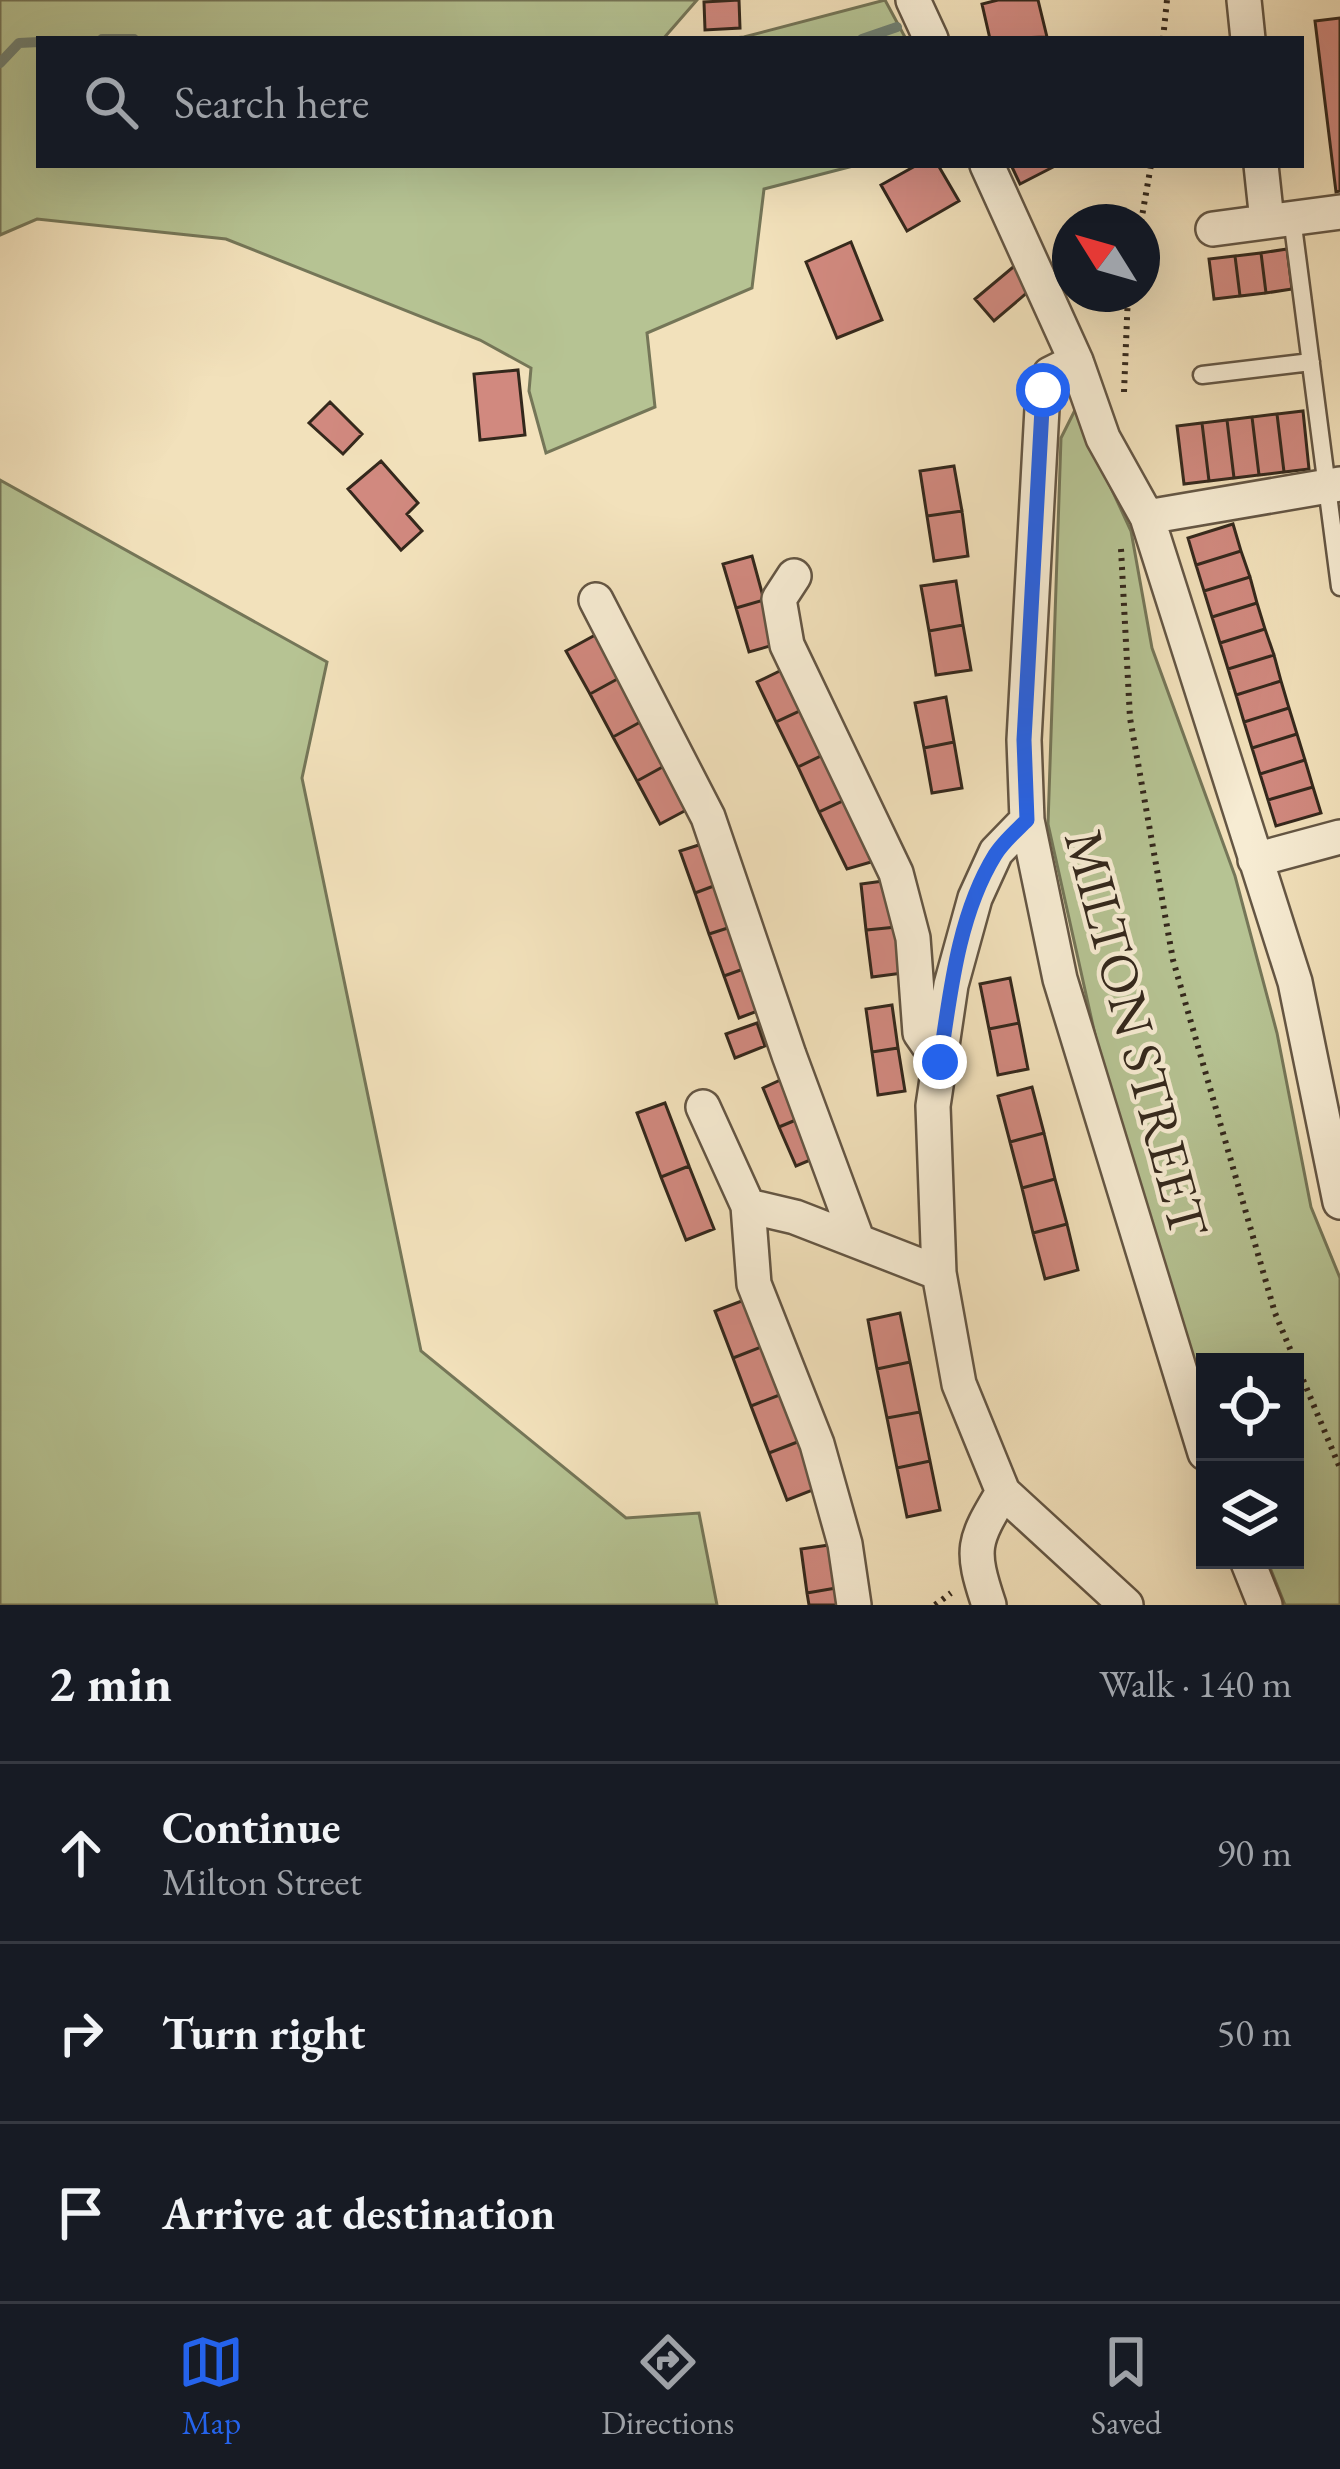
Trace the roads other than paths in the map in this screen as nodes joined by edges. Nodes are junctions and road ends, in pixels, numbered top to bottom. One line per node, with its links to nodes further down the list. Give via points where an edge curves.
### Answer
1 (913, 0): 3 (street)
2 (1244, 0): 4 (street)
3 (930, 36)
4 (1248, 36)
5 (988, 168): 10 (street)
6 (1262, 168): 8 (street)
7 (1340, 212): 8 (street)
8 (1280, 220): 9 (street); 11 (lane)
9 (1214, 229)
10 (1076, 361): 14 (street, via 1103,438); 18 (street, MILTON STREET, via 1050,374 1043,390)
11 (1311, 362): 12 (lane); 13 (lane)
12 (1202, 375)
13 (1334, 485): 14 (street); 16 (lane)
14 (1147, 517): 20 (street)
15 (794, 576): 21 (street, via 779,599 787,645 896,873 914,938 920,1033)
16 (1340, 587)
17 (596, 600): 25 (street, via 708,817)
18 (1027, 820): 21 (street, via 996,852 975,898); 27 (street, MILTON STREET, via 1060,979)
19 (1340, 837): 20 (street)
20 (1255, 860): 23 (street, via 1295,982)
21 (940, 1062): 26 (street, via 933,1106)
22 (703, 1107): 24 (street)
23 (1340, 1202)
24 (748, 1206): 25 (street); 30 (street, via 754,1284 818,1444)
25 (857, 1239): 26 (street)
26 (939, 1273): 28 (street, via 959,1384)
27 (1196, 1424)
28 (1003, 1492): 31 (street, via 977,1536); 32 (street)
29 (1251, 1569): 33 (street)
30 (854, 1605)
31 (989, 1605)
32 (1126, 1605)
33 (1265, 1605)

